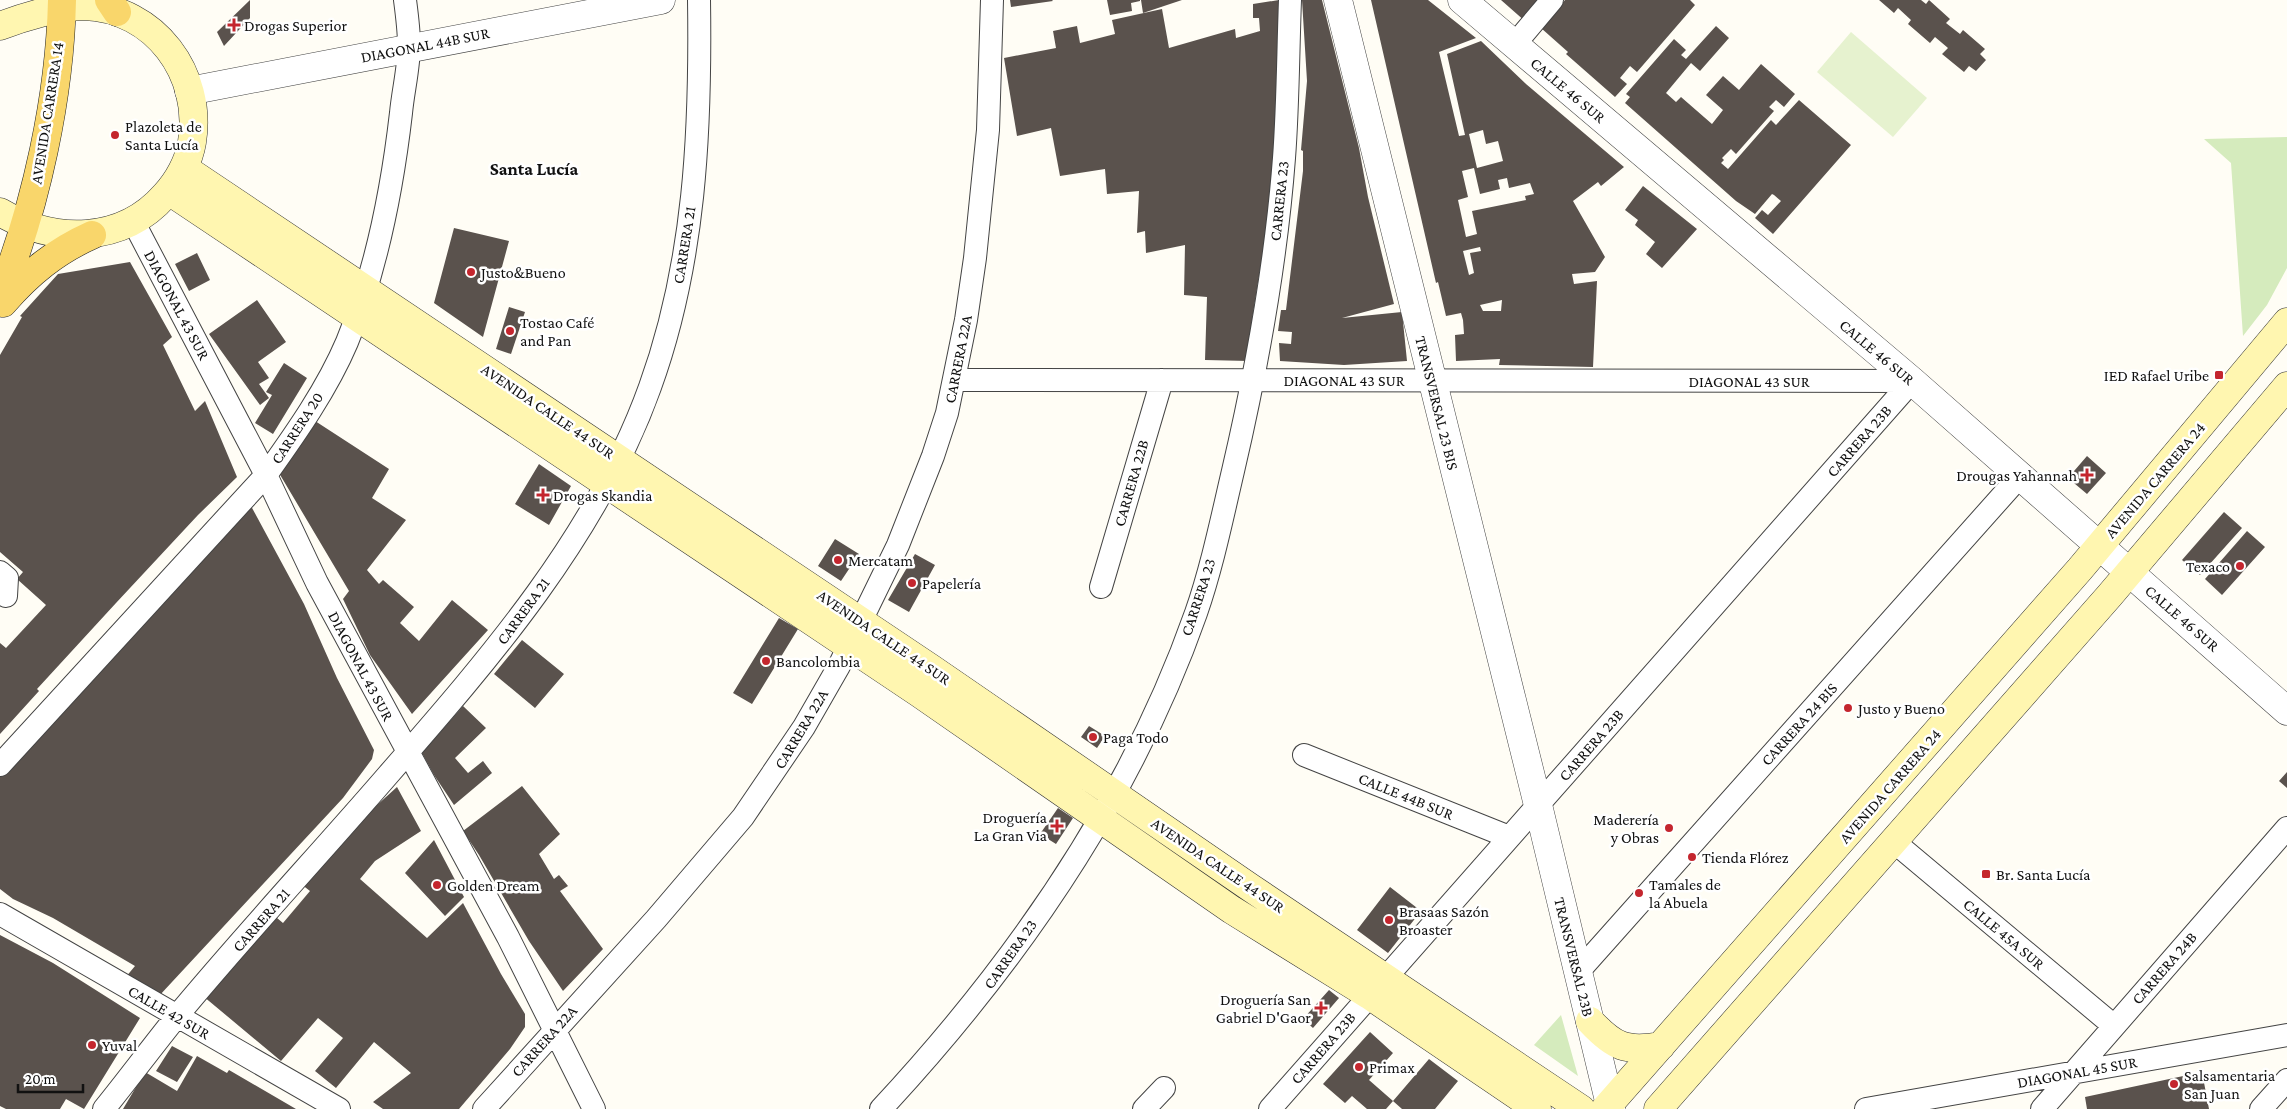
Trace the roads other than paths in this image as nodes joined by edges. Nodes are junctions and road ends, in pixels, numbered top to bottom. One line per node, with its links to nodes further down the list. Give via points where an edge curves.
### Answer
1 (405, 0): 13 (street, CARRERA 20)
2 (661, 0): 13 (street, DIAGONAL 44B SUR)
3 (699, 0): 32 (street, CARRERA 21, via 700,94 696,169 686,244 673,313 650,387)
4 (992, 0): 26 (street, CARRERA 22A, via 982,202)
5 (1290, 0): 28 (street, CARRERA 23, via 1284,158)
6 (1338, 0): 29 (street, TRANSVERSAL 23 BIS)
7 (1462, 0): 12 (street, CALLE 46 SUR)
8 (1552, 0): 12 (street)
9 (62, 5): 10 (main road); 11 (main road); 19 (main road, AVENIDA CARRERA 14, via 55,79)
10 (122, 7): 14 (main road, via 161,38 174,54 184,72)
11 (0, 26)
12 (1514, 45): 30 (street, CALLE 46 SUR)
13 (409, 47): 14 (street, DIAGONAL 44B SUR); 21 (street, CARRERA 20, via 396,160 383,229)
14 (189, 91): 15 (main road, via 194,117 192,143)
15 (184, 168): 16 (main road); 21 (main road, AVENIDA CALLE 44 SUR)
16 (169, 191): 18 (main road, via 153,208); 24 (main road, AVENIDA CALLE 44 SUR)
17 (0, 212): 19 (main road)
18 (133, 221): 20 (main road, via 111,232); 33 (street, DIAGONAL 43 SUR)
19 (25, 225): 20 (main road, via 67,235); 22 (main road, AVENIDA CARRERA 14)
20 (92, 235): 23 (main road, via 67,246 40,264)
21 (365, 289): 24 (street, CARRERA 20); 32 (main road, AVENIDA CALLE 44 SUR)
22 (0, 296)
23 (0, 306)
24 (356, 316): 33 (street, CARRERA 20, via 323,388); 35 (main road, AVENIDA CALLE 44 SUR)
25 (2287, 322): 36 (main road, AVENIDA CARRERA 24)
26 (955, 380): 27 (street, DIAGONAL 43 SUR); 41 (street, CARRERA 22A, via 933,456 898,545)
27 (1162, 380): 28 (street, DIAGONAL 43 SUR); 39 (street, CARRERA 22B)
28 (1254, 380): 29 (street, DIAGONAL 43 SUR); 47 (street, CARRERA 23, via 1196,612 1144,734)
29 (1432, 381): 30 (street, DIAGONAL 43 SUR); 48 (street, TRANSVERSAL 23 BIS)
30 (1912, 381): 34 (street, CALLE 46 SUR); 48 (street, CARRERA 23B)
31 (2287, 386): 38 (main road)
32 (620, 459): 35 (street, CARRERA 21); 41 (main road, AVENIDA CALLE 44 SUR)
33 (266, 475): 44 (street, DIAGONAL 43 SUR, via 317,583); 46 (street, CARRERA 20)
34 (2020, 476): 36 (street, CALLE 46 SUR); 54 (street, CARRERA 24 BIS)
35 (606, 483): 42 (main road, AVENIDA CALLE 44 SUR); 44 (street, CARRERA 21, via 566,550 503,639)
36 (2100, 546): 38 (street, CALLE 46 SUR); 61 (main road, AVENIDA CARRERA 24)
37 (0, 572): 40 (street, via 7,578)
38 (2130, 572): 43 (street, CALLE 46 SUR); 52 (main road)
39 (1101, 587)
40 (6, 596)
41 (861, 622): 42 (street, CARRERA 22A); 47 (main road, AVENIDA CALLE 44 SUR)
42 (849, 646): 49 (main road, AVENIDA CALLE 44 SUR); 59 (street, CARRERA 22A, via 804,727 743,817 656,919)
43 (2287, 711)
44 (408, 752): 56 (street, CARRERA 21); 59 (street, DIAGONAL 43 SUR)
45 (1304, 755): 51 (street, CALLE 44B SUR)
46 (0, 764)
47 (1113, 793): 49 (street, CARRERA 23); 55 (main road, AVENIDA CALLE 44 SUR)
48 (1538, 805): 51 (street, CARRERA 23B); 54 (street, TRANSVERSAL 23B)
49 (1099, 818): 55 (main road, AVENIDA CALLE 44 SUR, via 1232,910); 70 (street, CARRERA 23, via 1019,942 972,1006)
50 (2287, 828): 58 (street, CARRERA 24B)
51 (1509, 837): 55 (street, CARRERA 23B)
52 (1893, 841): 58 (street, CALLE 45A SUR); 75 (main road)
53 (0, 914): 56 (street, CALLE 42 SUR)
54 (1578, 972): 57 (street, TRANSVERSAL 23B)
55 (1377, 986): 72 (street, CARRERA 23B); 73 (main road, AVENIDA CALLE 44 SUR); 74 (main road, AVENIDA CALLE 44 SUR)
56 (177, 1016): 66 (street, CARRERA 21); 67 (street, CALLE 42 SUR)
57 (1590, 1021): 61 (main road, via 1613,1043 1626,1048); 65 (street, TRANSVERSAL 23B)
58 (2114, 1026): 62 (street, CARRERA 24B)
59 (555, 1029): 68 (street, CARRERA 22A); 69 (street, DIAGONAL 43 SUR)
60 (2287, 1035): 62 (street, DIAGONAL 45 SUR)
61 (1661, 1046): 65 (main road, AVENIDA CARRERA 24)
62 (2074, 1072): 76 (street, DIAGONAL 45 SUR); 77 (street, CARRERA 24B)
63 (2287, 1080): 78 (street)
64 (1164, 1088): 71 (street)
65 (1608, 1107)
66 (104, 1109)
67 (339, 1109)
68 (484, 1109)
69 (594, 1109)
70 (881, 1109)
71 (1144, 1109)
72 (1270, 1109)
73 (1537, 1109)
74 (1581, 1109)
75 (1658, 1109)
76 (1866, 1109)
77 (2042, 1109)
78 (2261, 1109)

